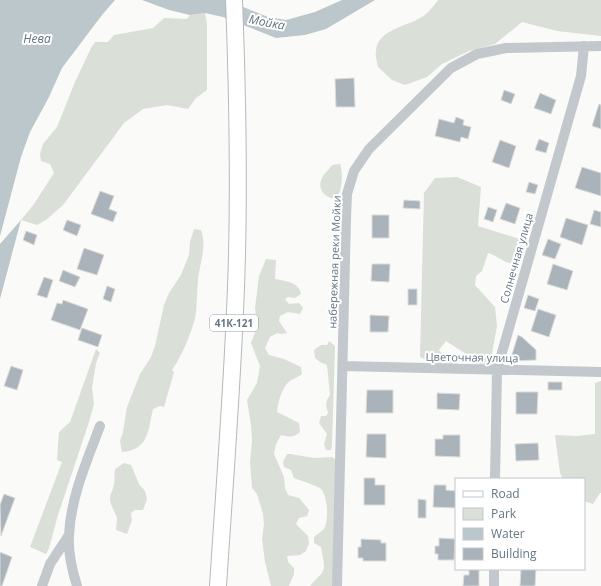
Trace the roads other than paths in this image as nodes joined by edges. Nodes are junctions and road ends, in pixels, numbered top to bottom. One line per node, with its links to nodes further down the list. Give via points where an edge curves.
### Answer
1 (234, 0): 13 (main road, 41К-121, via 238,121 235,311)
2 (584, 46): 3 (street); 4 (street, набережная реки Мойки, via 506,48 477,54 450,68 370,149 354,171 348,194); 5 (street, Солнечная улица, via 581,76)
3 (601, 46)
4 (343, 366): 5 (street, Цветочная улица); 14 (street, набережная реки Мойки)
5 (497, 370): 6 (street, Цветочная улица); 8 (street, Солнечная улица)
6 (601, 372)
7 (100, 426): 9 (street, via 81,476 73,505)
8 (495, 478)
9 (69, 535): 11 (street, via 50,564); 12 (street)
10 (494, 570): 15 (street)
11 (42, 586)
12 (76, 586)
13 (218, 586)
14 (338, 586)
15 (494, 586)

